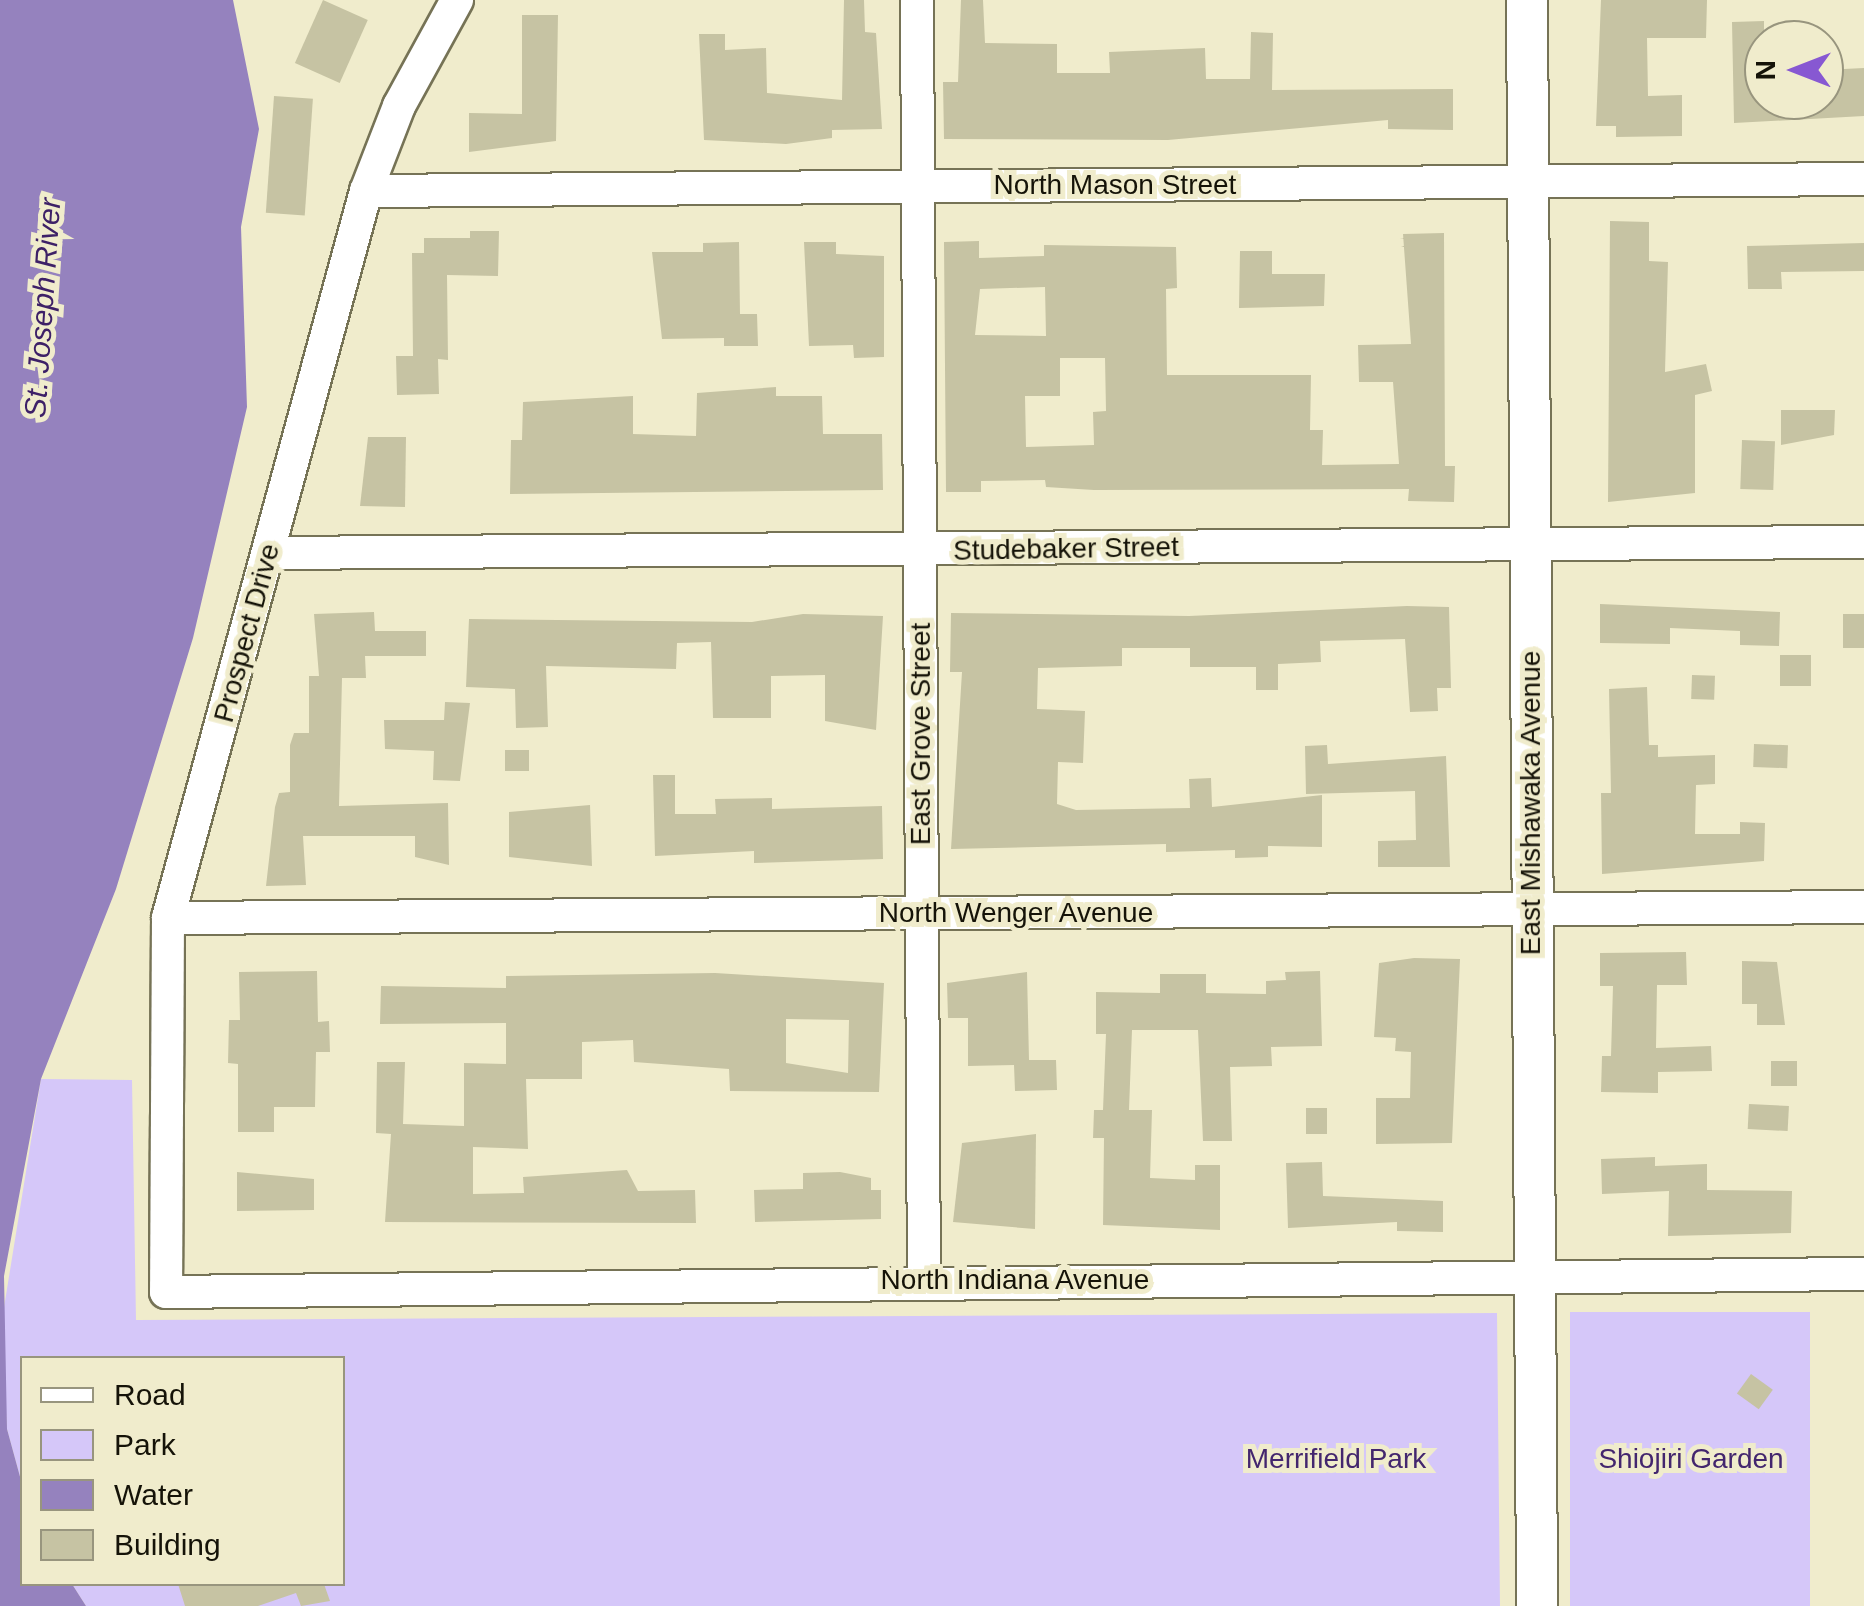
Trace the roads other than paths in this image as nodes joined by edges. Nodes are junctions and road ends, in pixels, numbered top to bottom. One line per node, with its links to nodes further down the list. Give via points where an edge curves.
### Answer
1 (457, 0): 7 (street, Prospect Drive, via 399,106)
2 (917, 0): 6 (street, East Grove Street)
3 (1527, 0): 5 (street, East Mishawaka Avenue)
4 (1864, 179): 5 (street, North Mason Street)
5 (1528, 180): 6 (street, North Mason Street); 9 (street, East Mishawaka Avenue)
6 (918, 187): 7 (street, North Mason Street); 10 (street, East Grove Street)
7 (366, 191): 11 (street, Prospect Drive)
8 (1864, 542): 9 (street, Studebaker Street)
9 (1530, 544): 10 (street, Studebaker Street); 13 (street, East Mishawaka Avenue)
10 (920, 550): 11 (street, Studebaker Street); 14 (street, East Grove Street)
11 (269, 553): 15 (street, Prospect Drive)
12 (1864, 907): 13 (street, North Wenger Avenue)
13 (1532, 910): 14 (street, North Wenger Avenue); 17 (street, East Mishawaka Avenue)
14 (922, 914): 15 (street, North Wenger Avenue); 18 (street, East Grove Street)
15 (168, 918): 19 (street, Prospect Drive)
16 (1864, 1274): 17 (street, North Indiana Avenue)
17 (1534, 1276): 18 (street, North Indiana Avenue); 20 (street, East Mishawaka Avenue)
18 (924, 1281): 19 (street, North Indiana Avenue)
19 (166, 1292)
20 (1537, 1606)

